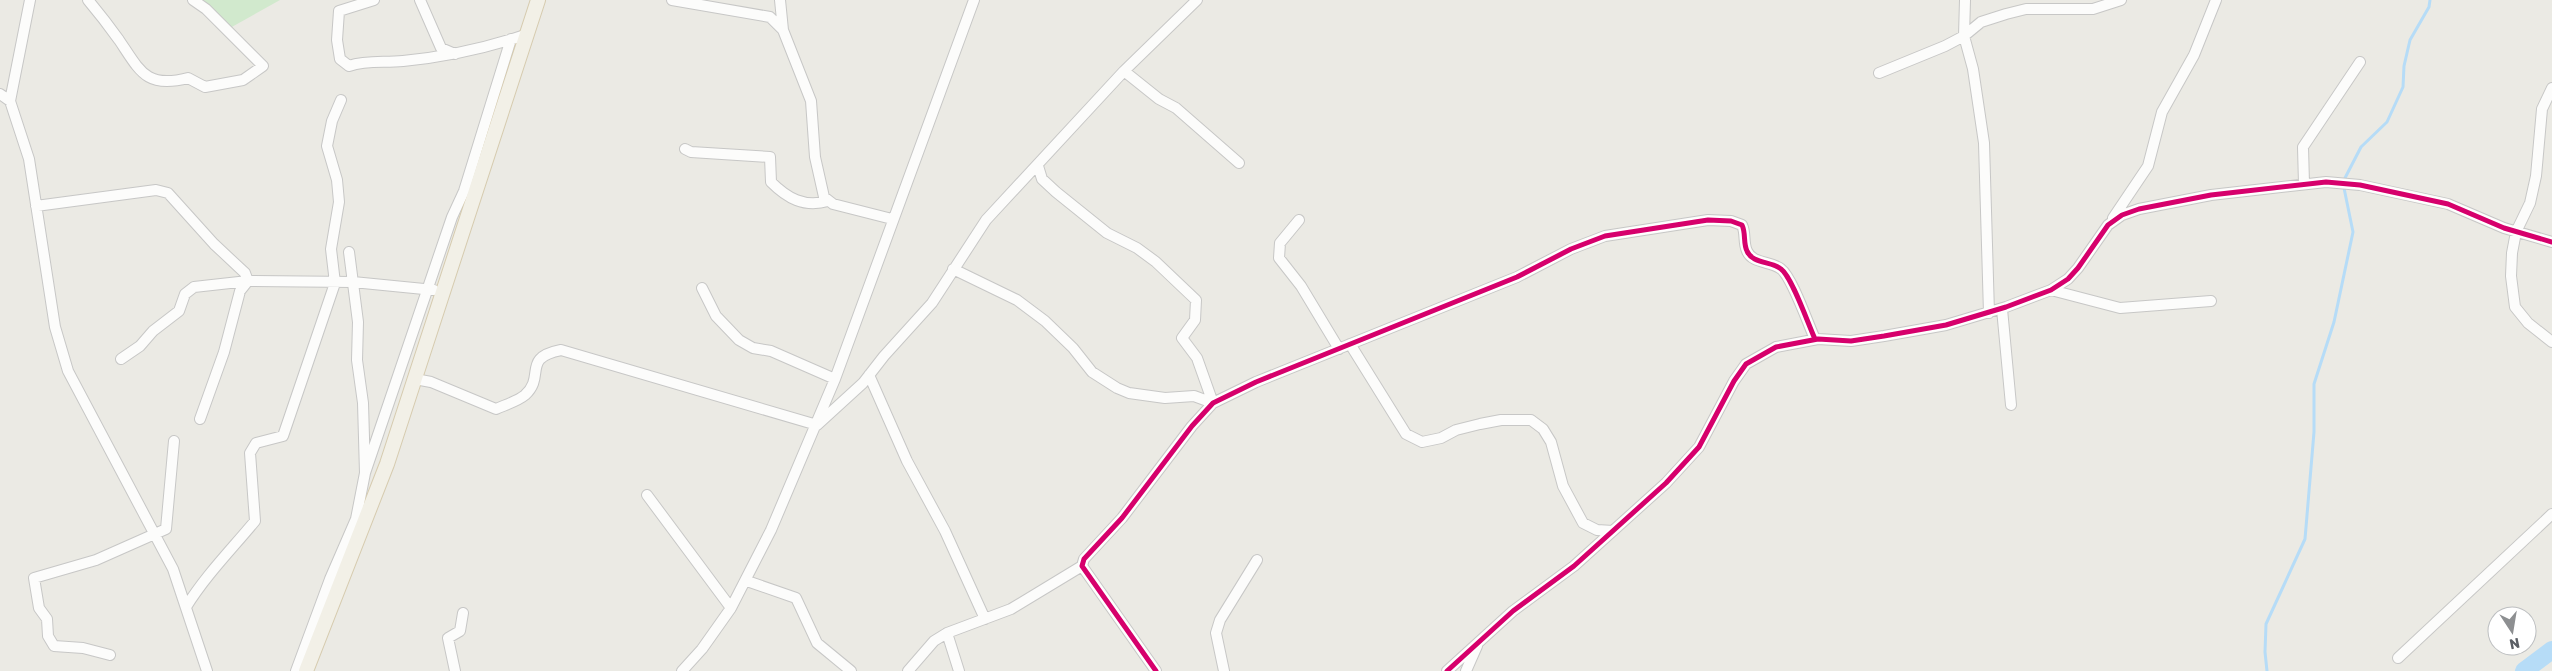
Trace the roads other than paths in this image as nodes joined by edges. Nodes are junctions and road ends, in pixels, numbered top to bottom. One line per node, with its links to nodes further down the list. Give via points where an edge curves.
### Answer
1 (30, 0): 27 (street)
2 (88, 0): 3 (street, via 138,71 150,78 171,82 188,78 205,87 243,80 263,66)
3 (193, 0)
4 (335, 0): 15 (street)
5 (374, 0): 15 (street)
6 (420, 0): 20 (street, via 441,48)
7 (538, 0): 17 (main road)
8 (672, 0): 16 (street, via 770,17)
9 (780, 0): 16 (street)
10 (974, 0): 34 (street)
11 (1197, 0): 22 (street)
12 (1964, 0): 18 (street)
13 (2122, 0): 18 (street, via 2082,10 2026,9 1981,22)
14 (2216, 0): 36 (street, via 2192,60 2162,112 2148,166)
15 (339, 11): 20 (street, via 337,40 340,59 349,66 364,61 400,62)
16 (783, 30): 32 (street, via 811,101 815,156 821,191)
17 (528, 34): 19 (street); 47 (main road)
18 (1964, 36): 23 (street); 50 (street, via 1973,69 1984,143)
19 (511, 39): 20 (street); 45 (street, via 464,191 452,217)
20 (456, 55)
21 (2360, 62): 31 (street, via 2303,147)
22 (1124, 71): 29 (street, via 1159,99 1176,108); 30 (street)
23 (1879, 73)
24 (2552, 88): 37 (street, via 2542,109 2537,170 2530,202)
25 (0, 94): 27 (street)
26 (341, 100): 43 (street, via 327,146 337,180 339,202 331,249)
27 (10, 101): 33 (street, via 28,159)
28 (685, 149): 32 (street, via 770,157 771,182 786,197 817,204)
29 (1239, 163)
30 (1038, 166): 40 (street, via 986,220); 59 (street, via 1042,179 1056,192 1107,233 1156,262 1196,300 1195,320 1182,338 1197,358)
31 (2304, 184): 36 (street, via 2139,209 2122,215); 37 (street, via 2360,185 2448,204)
32 (828, 201): 34 (street)
33 (36, 206): 41 (street, via 156,190 168,193 214,244 245,272); 68 (street, via 55,327 68,371)
34 (892, 219): 58 (street)
35 (1298, 220): 54 (street, via 1280,243 1280,258 1302,286)
36 (2108, 226): 46 (street, via 2078,268)
37 (2516, 232): 38 (street); 52 (street, via 2512,253 2513,299 2521,316)
38 (2552, 242)
39 (349, 252): 42 (street)
40 (953, 268): 56 (street, via 932,302); 59 (street, via 1017,300 1045,321 1092,372 1117,388 1165,398 1194,396)
41 (248, 281): 43 (street); 55 (street, via 194,287 185,294 179,311 140,346); 61 (street, via 240,291 224,352)
42 (353, 282): 43 (street); 45 (street); 64 (street)
43 (335, 283): 72 (street, via 283,436 256,444 250,453 255,521 204,578)
44 (702, 288): 58 (street, via 716,316 739,340)
45 (429, 290): 47 (street); 64 (street)
46 (2051, 290): 48 (street, via 2120,308); 49 (street)
47 (445, 292): 57 (main road)
48 (2211, 301)
49 (2002, 308): 50 (street); 60 (street)
50 (1989, 313): 51 (street, via 1946,325 1884,336 1851,341)
51 (1815, 340): 53 (street, via 1785,273 1774,264 1752,258 1747,251 1742,224 1720,219 1605,236 1571,249 1517,277); 67 (street, via 1776,347 1746,364 1699,447)
52 (2552, 342)
53 (1350, 344): 54 (street); 67 (street, via 1406,434 1422,442 1480,424 1531,420 1543,429 1551,442 1562,486 1583,523 1597,530)
54 (1339, 348): 59 (street)
55 (121, 358)
56 (869, 375): 62 (street); 75 (street, via 907,461 945,531)
57 (415, 379): 62 (street, via 431,382 496,408 525,395 534,380 537,362 545,353 561,350); 83 (main road, via 387,464)
58 (835, 379): 62 (street)
59 (1213, 403): 70 (street, via 1186,433 1122,518 1084,559)
60 (2012, 405)
61 (200, 419)
62 (817, 425): 71 (street)
63 (174, 441): 68 (street, via 166,529)
64 (365, 473): 82 (street, via 356,518)
65 (647, 495): 73 (street)
66 (2552, 514): 79 (street)
67 (1614, 531): 77 (street)
68 (156, 535): 72 (street, via 173,569); 78 (street, via 96,560 34,578 39,608 47,619 48,636 54,646 83,648)
69 (1257, 560): 80 (street, via 1220,620 1216,633)
70 (1082, 566): 75 (street, via 1011,609); 89 (street)
71 (747, 581): 73 (street); 86 (street, via 796,598 817,644)
72 (186, 607): 81 (street)
73 (731, 608): 85 (street)
74 (463, 613): 84 (street, via 460,631 448,638)
75 (986, 619): 76 (street)
76 (947, 633): 87 (street, via 934,641); 88 (street)
77 (1480, 641): 90 (street); 91 (street)
78 (110, 655)
79 (2398, 658)
80 (1225, 670)
81 (207, 671)
82 (296, 671)
83 (306, 671)
84 (455, 671)
85 (682, 671)
86 (850, 671)
87 (908, 671)
88 (959, 671)
89 (1156, 671)
90 (1447, 671)
91 (1466, 671)

